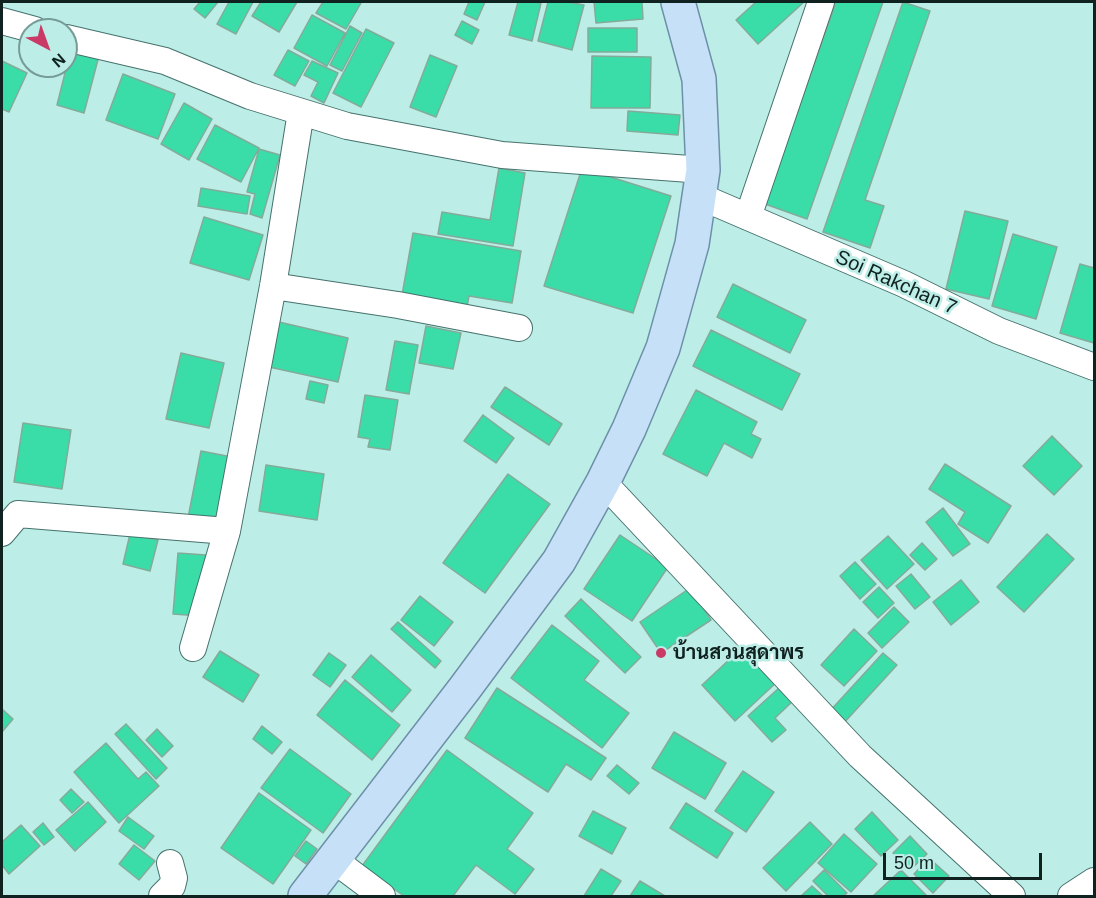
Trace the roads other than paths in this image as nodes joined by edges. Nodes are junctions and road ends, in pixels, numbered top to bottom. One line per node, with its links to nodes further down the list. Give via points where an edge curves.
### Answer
1 (678, 2): 7 (main road, via 699,79)
2 (821, 2): 8 (street)
3 (2, 21): 4 (street)
4 (18, 26)
5 (78, 41): 6 (street, Soi Rakchan 7, via 165,61)
6 (301, 112): 7 (street, Soi Rakchan 7, via 347,126 502,155); 9 (street)
7 (701, 183): 8 (street, Soi Rakchan 7); 12 (main road, via 692,244 663,348)
8 (748, 217): 11 (street, Soi Rakchan 7, via 904,284 999,331)
9 (273, 286): 10 (street); 13 (street)
10 (519, 328)
11 (1095, 367)
12 (603, 482): 16 (main road, via 559,561); 22 (street, via 860,756)
13 (227, 531): 14 (street, via 18,514); 15 (street)
14 (2, 533)
15 (193, 648)
16 (334, 860): 20 (main road); 21 (street)
17 (170, 863): 19 (street, via 174,879)
18 (1095, 881): 23 (street)
19 (162, 897)
20 (305, 897)
21 (382, 897)
22 (1012, 897)
23 (1071, 897)

